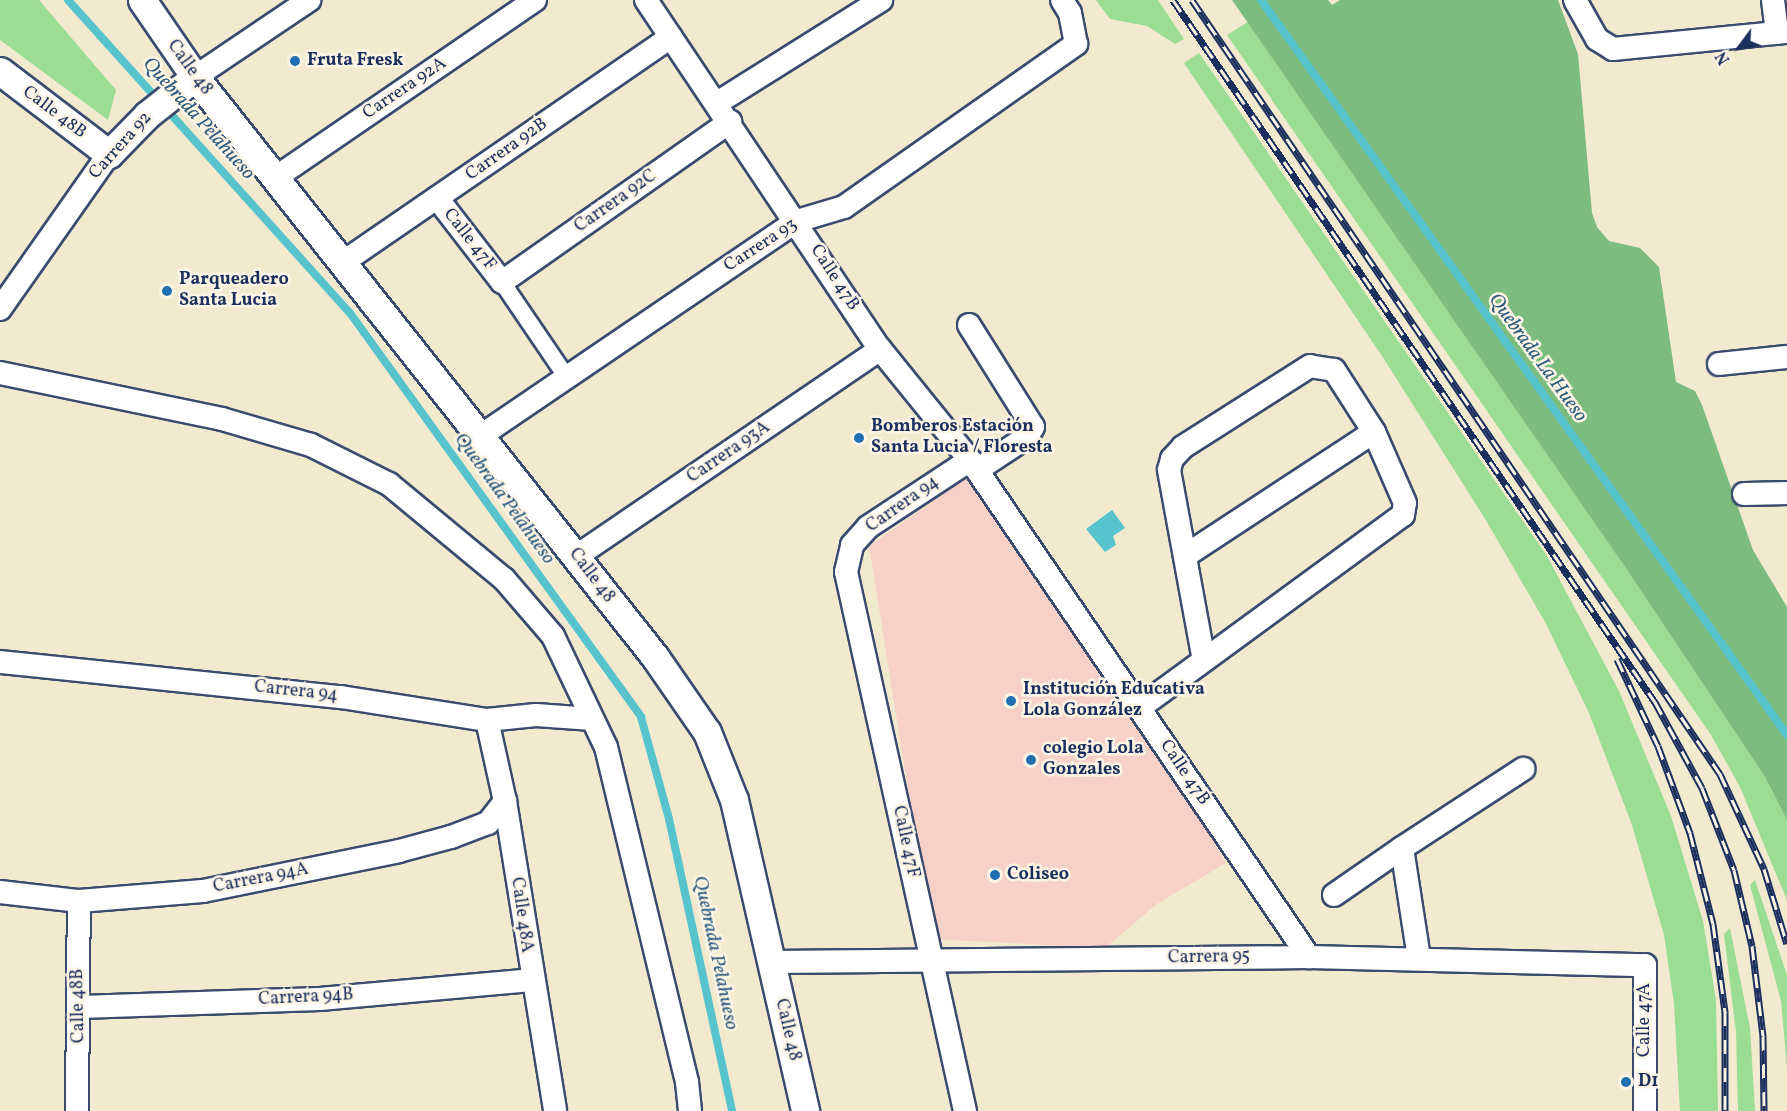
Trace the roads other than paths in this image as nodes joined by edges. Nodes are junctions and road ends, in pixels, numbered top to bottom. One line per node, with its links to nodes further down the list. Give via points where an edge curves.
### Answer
1 (142, 0): 12 (street, Calle 48)
2 (535, 0): 16 (street, Carrera 92A)
3 (645, 0): 10 (street, Calle 47B)
4 (881, 0): 13 (street)
5 (1062, 0): 18 (street, Carrera 93, via 1070,13 1076,44 844,207)
6 (1575, 0): 9 (street, via 1597,39 1613,49)
7 (1773, 0): 9 (street)
8 (306, 1): 12 (street, Carrera 92)
9 (1782, 32)
10 (671, 37): 13 (street, Calle 47B); 17 (street, Carrera 92B)
11 (0, 71): 15 (street, Calle 48B)
12 (195, 77): 15 (street, Carrera 92, via 147,115); 16 (street, Calle 48)
13 (717, 103): 14 (street, Calle 47B)
14 (730, 122): 18 (street, Calle 47B); 20 (street, Carrera 92C)
15 (109, 154): 21 (street, Carrera 92)
16 (275, 178): 19 (street, Calle 48)
17 (437, 198): 19 (street, Carrera 92B); 20 (street, Calle 47F)
18 (797, 221): 24 (street, Calle 47B); 28 (street, Carrera 93)
19 (342, 263): 30 (street, Calle 48)
20 (502, 282): 28 (street)
21 (6, 285): 22 (street, Carrera 92)
22 (0, 309)
23 (969, 324): 31 (street, Carrera 94, via 1033,427 1026,437)
24 (880, 349): 31 (street, Calle 47B); 34 (street, Carrera 93A)
25 (1787, 357): 26 (street)
26 (1719, 364)
27 (0, 373): 40 (street, via 222,419 311,444 388,483 504,579 553,636)
28 (566, 376): 30 (street, Carrera 93)
29 (1374, 432): 35 (street); 35 (street, via 1334,370 1310,366 1183,447 1172,459 1169,470); 37 (street, via 1405,503 1402,515)
30 (479, 437): 34 (street, Calle 48)
31 (974, 465): 36 (street, Carrera 94, via 868,527 852,546); 39 (street, Calle 47B)
32 (1787, 493): 33 (street)
33 (1744, 494)
34 (577, 556): 51 (street, Calle 48, via 656,657 707,732 734,800)
35 (1185, 556): 37 (street)
36 (846, 572): 50 (street, Calle 47F)
37 (1204, 660): 39 (street)
38 (0, 662): 41 (street, Carrera 94, via 341,697)
39 (1139, 708): 48 (street, Calle 47B)
40 (592, 718): 41 (street, Carrera 94, via 536,715); 57 (street, via 606,747 687,1082)
41 (487, 720): 43 (street, Calle 48A)
42 (1523, 769): 44 (street)
43 (505, 801): 47 (street, Carrera 94A, via 488,823 399,851 203,891); 53 (street, Calle 48A)
44 (1402, 848): 46 (street); 49 (street)
45 (0, 892): 47 (street, Carrera 94A)
46 (1334, 895)
47 (79, 901): 54 (street, Calle 48B)
48 (1309, 957): 49 (street, Carrera 95); 50 (street, Carrera 95)
49 (1419, 958): 52 (street, Carrera 95)
50 (931, 961): 51 (street, Carrera 95); 59 (street, Calle 47F)
51 (772, 962): 58 (street, Calle 48)
52 (1646, 964): 60 (street, Calle 47A)
53 (531, 980): 54 (street, Carrera 94B, via 320,999); 56 (street, Calle 48A)
54 (80, 1007): 55 (street, Calle 48B)
55 (77, 1111)
56 (555, 1111)
57 (690, 1111)
58 (805, 1111)
59 (965, 1111)
60 (1645, 1111)

